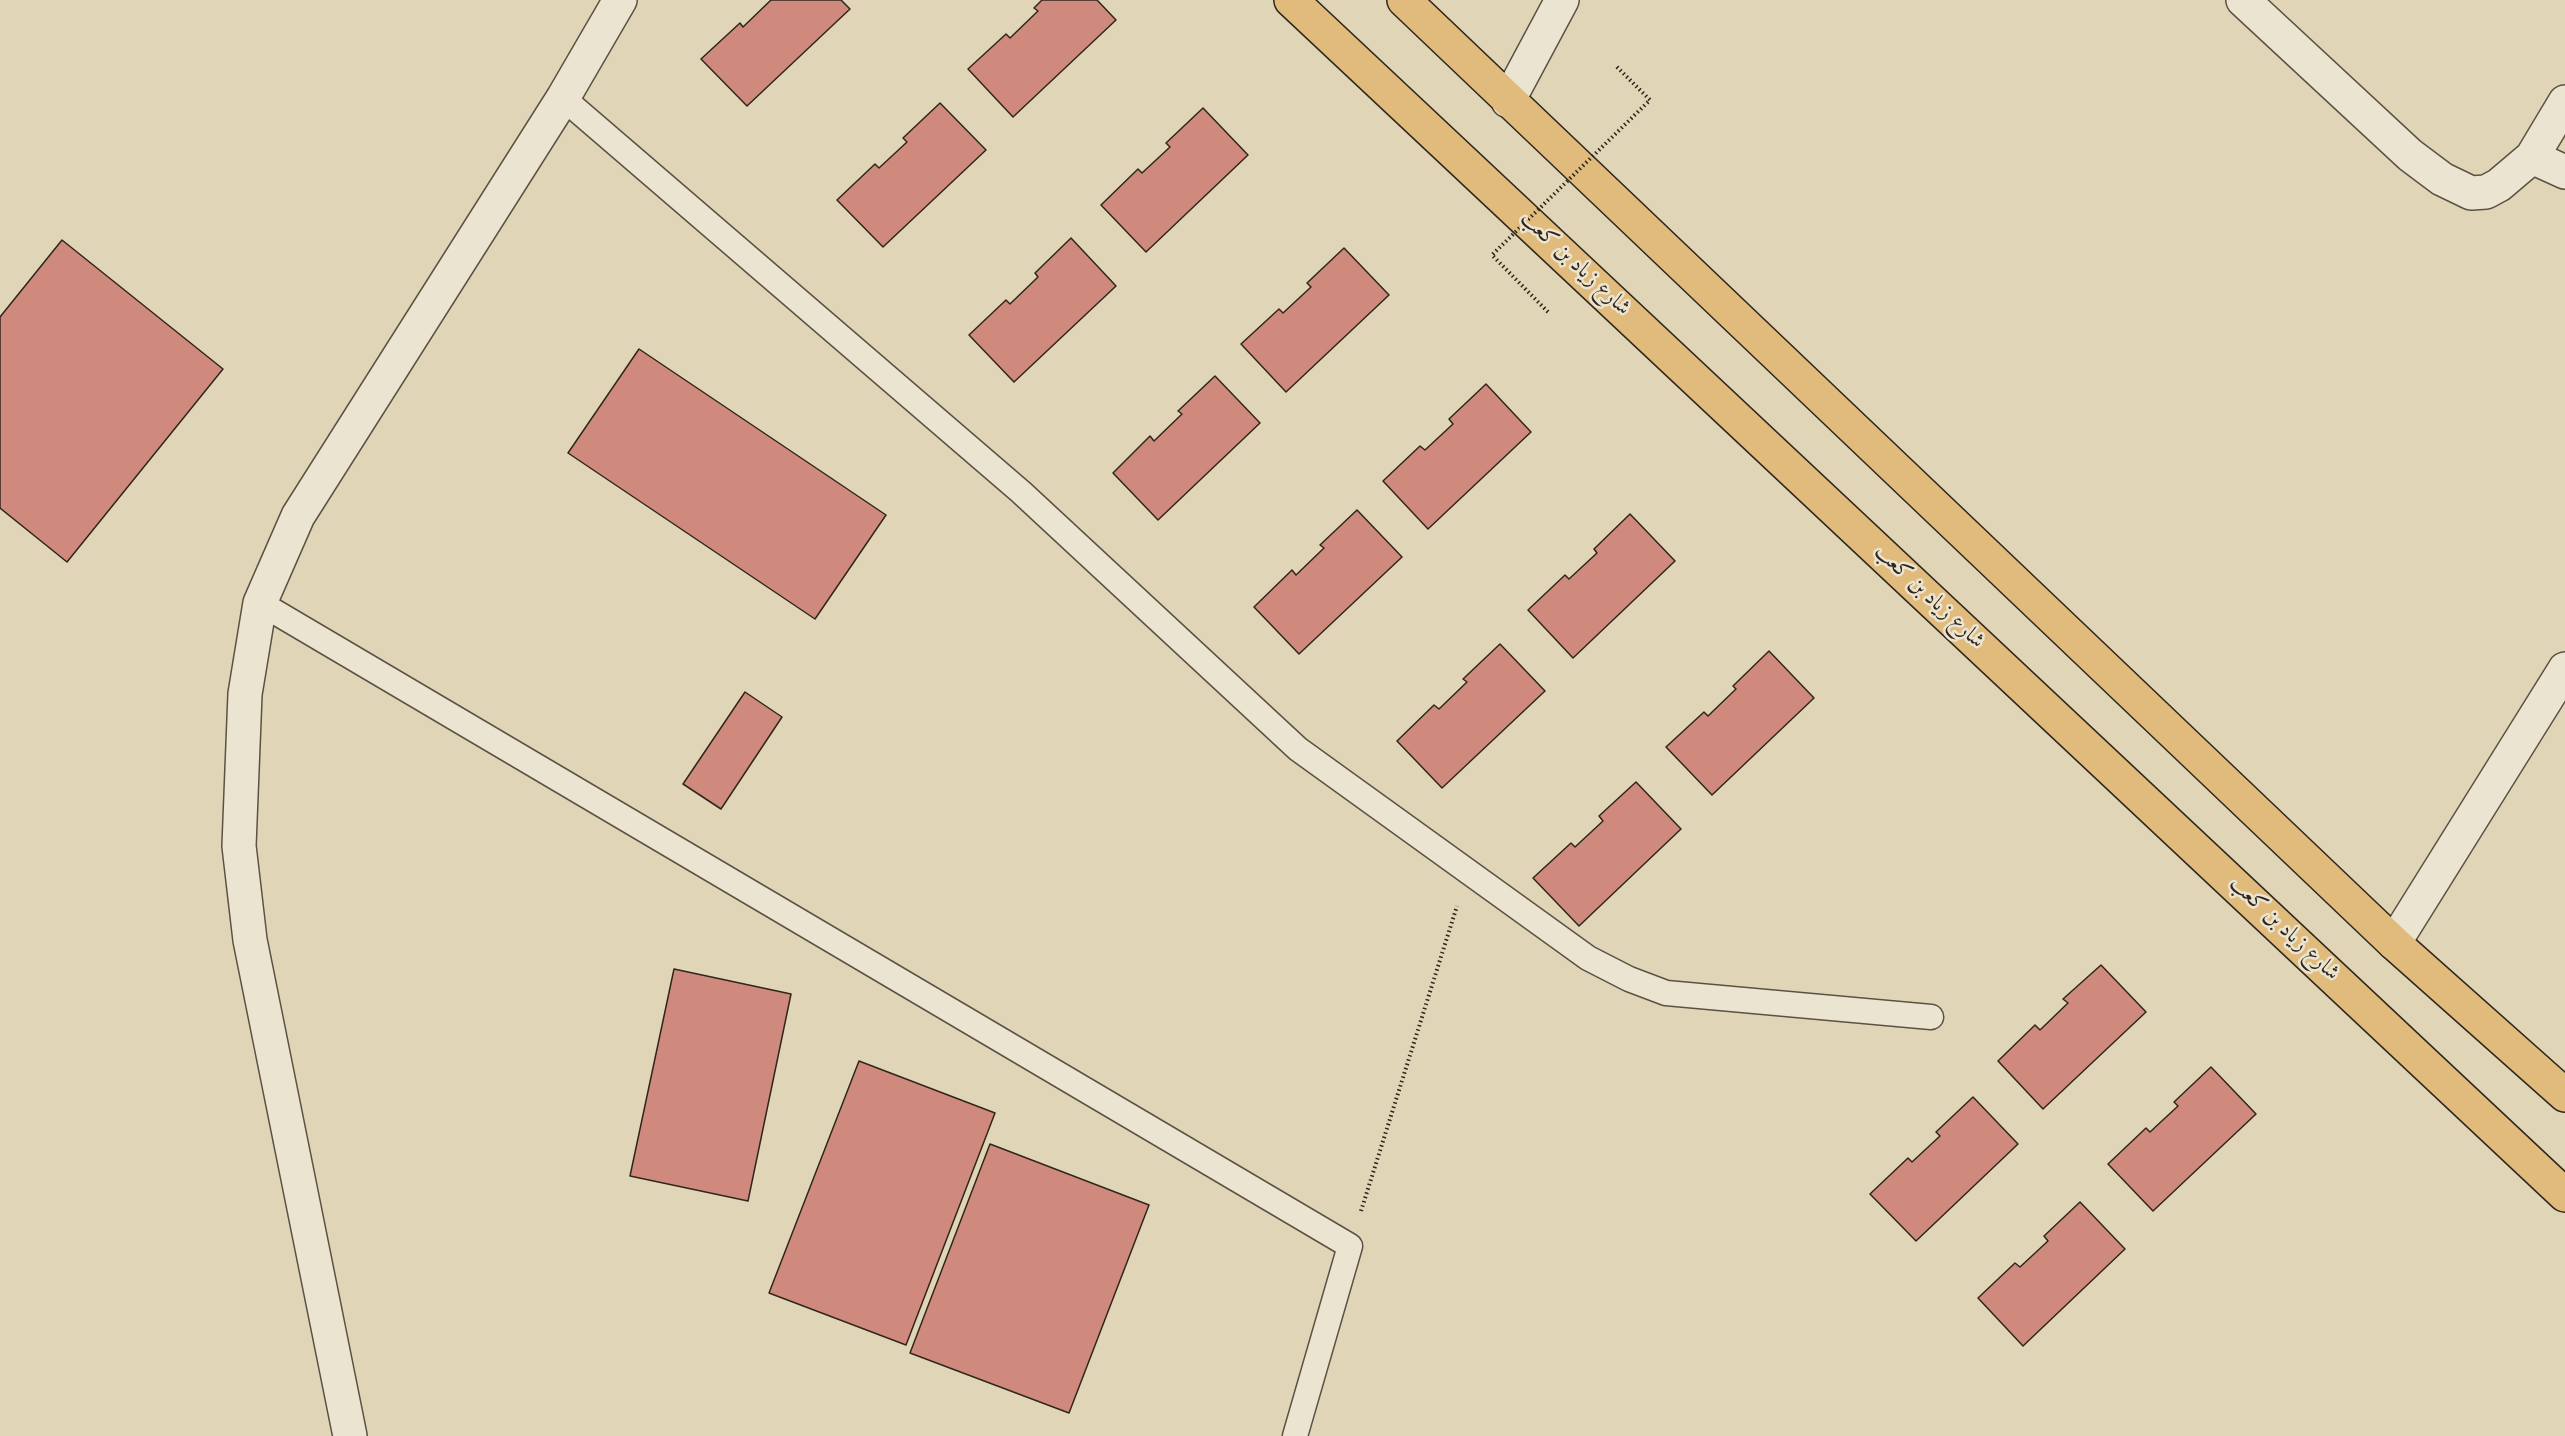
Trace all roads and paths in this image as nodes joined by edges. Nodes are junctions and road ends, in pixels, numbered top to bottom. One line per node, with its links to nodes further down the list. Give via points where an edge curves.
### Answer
1 (620, 0): 7 (street)
2 (1292, 0): 19 (highway, شارع زياد بن كعب)
3 (1404, 0): 8 (highway)
4 (1562, 0): 8 (street)
5 (2242, 0): 10 (street, via 2410,156 2442,179 2471,193 2486,192)
6 (1616, 66): 12 (path, bridge, via 1650,100 1492,255)
7 (563, 98): 13 (street, via 298,516); 15 (lane, via 1022,492 1298,749)
8 (1508, 101): 16 (highway)
9 (2565, 102): 10 (street)
10 (2532, 157): 11 (street)
11 (2565, 172)
12 (1548, 312)
13 (260, 603): 20 (lane); 21 (street, via 245,694 239,846 250,940)
14 (2565, 669): 16 (street)
15 (1468, 871): 17 (lane, via 1588,958 1666,993); 20 (path)
16 (2394, 943): 18 (highway)
17 (1931, 1017)
18 (2565, 1095)
19 (2565, 1195)
20 (1350, 1246): 22 (lane)
21 (350, 1436)
22 (1295, 1436)

